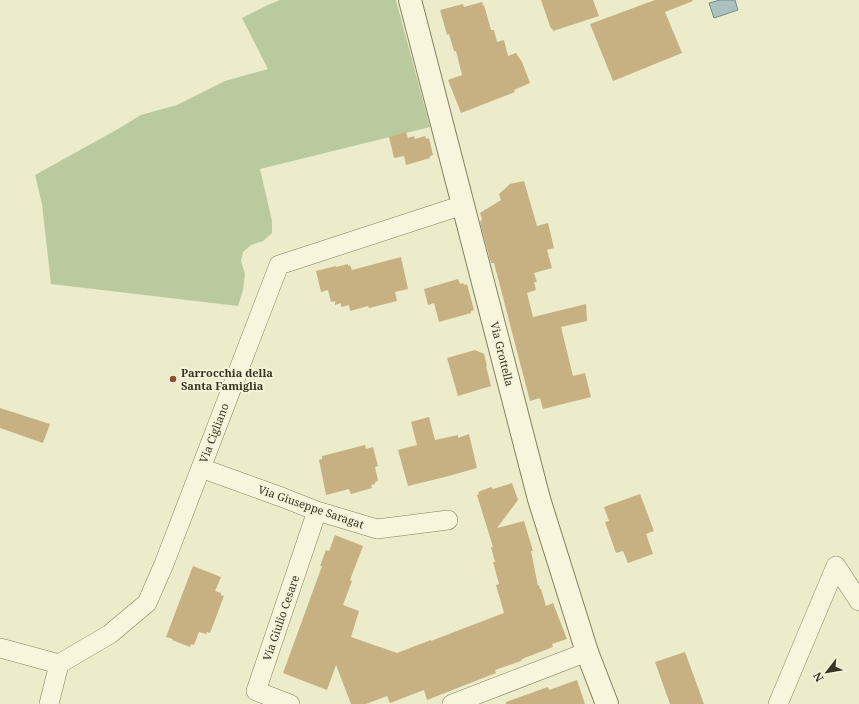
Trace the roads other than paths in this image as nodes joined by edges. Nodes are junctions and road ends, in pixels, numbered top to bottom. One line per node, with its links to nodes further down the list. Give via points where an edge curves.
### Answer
1 (410, 0): 2 (street, Via Grottella)
2 (463, 205): 3 (street, Via Cigliano, via 279,264); 8 (street, Via Grottella, via 539,499)
3 (201, 468): 4 (street, Via Giuseppe Saragat); 9 (street, Via Cigliano, via 148,603 110,634)
4 (317, 511): 5 (street, Via Giuseppe Saragat, via 377,529); 12 (street, Via Giulio Cesare, via 256,691)
5 (448, 520)
6 (859, 601): 10 (street, via 836,566)
7 (0, 648): 9 (street)
8 (587, 652): 13 (street); 14 (street, Via Grottella)
9 (59, 664): 11 (street)
10 (785, 687): 15 (street); 16 (street)
11 (49, 704)
12 (290, 704)
13 (452, 704)
14 (607, 704)
15 (778, 704)
16 (793, 704)

